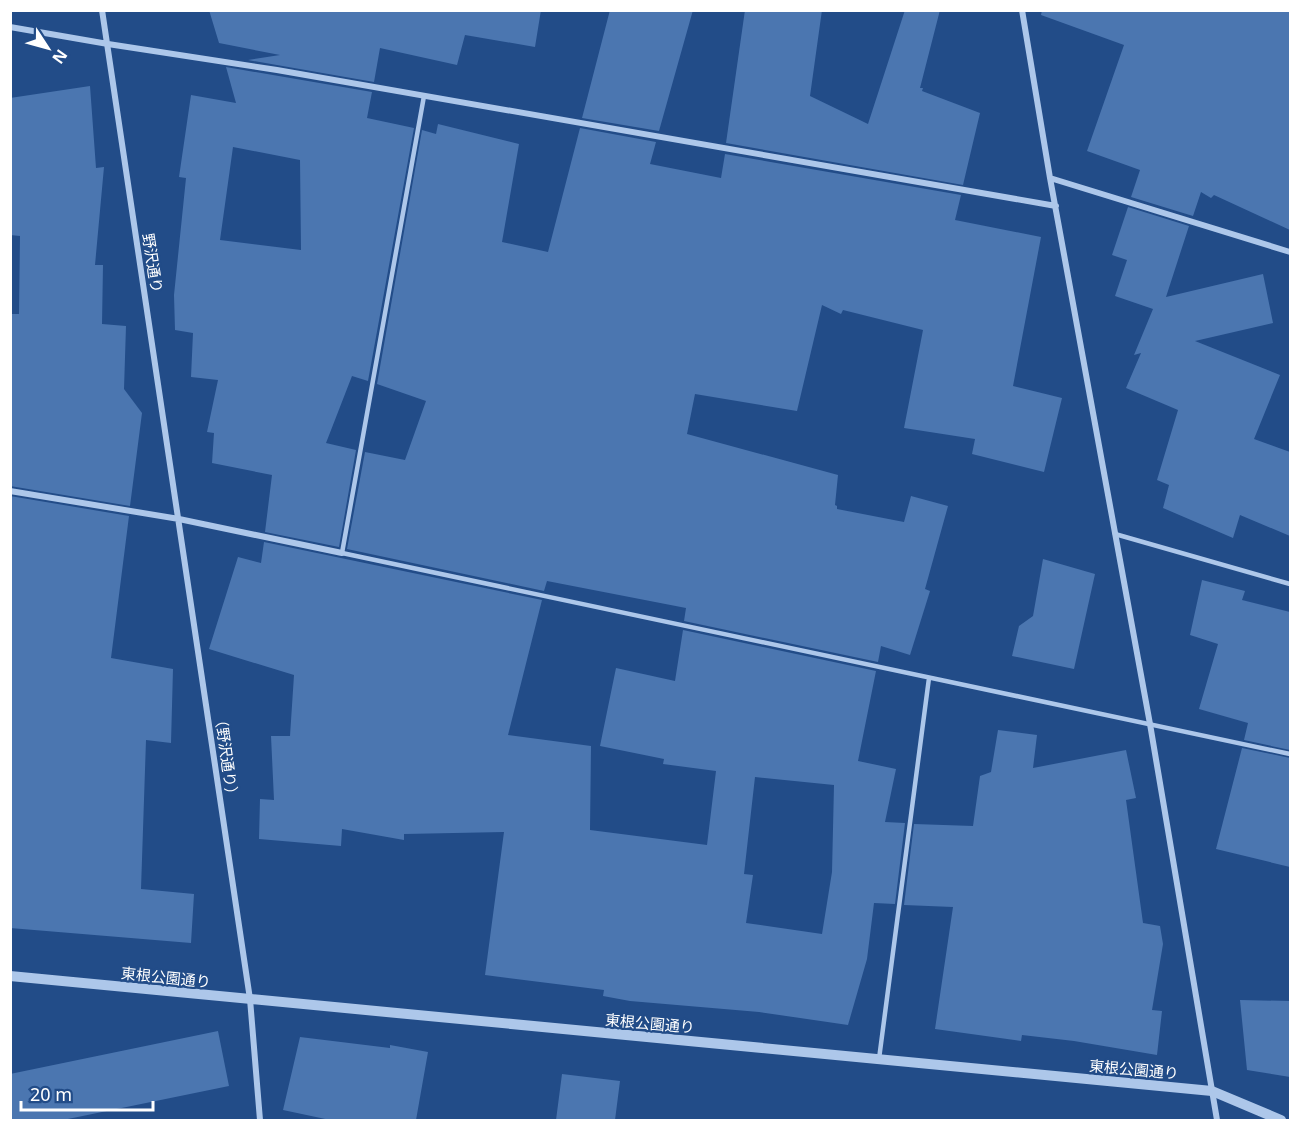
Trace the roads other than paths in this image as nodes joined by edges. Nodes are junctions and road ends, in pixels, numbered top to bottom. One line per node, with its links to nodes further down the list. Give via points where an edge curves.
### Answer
1 (102, 10): 4 (street, 野沢通り)
2 (1022, 10): 6 (street)
3 (10, 27): 4 (street)
4 (108, 44): 5 (street); 10 (street, 野沢通り)
5 (424, 96): 7 (street); 12 (lane)
6 (1050, 178): 7 (street); 8 (street)
7 (1056, 206): 11 (street)
8 (1290, 252)
9 (10, 491): 10 (street)
10 (179, 519): 12 (street); 18 (street, （野沢通り）)
11 (1115, 534): 13 (lane); 15 (street)
12 (342, 554): 14 (lane)
13 (1290, 584)
14 (929, 678): 15 (lane); 19 (lane)
15 (1150, 724): 16 (lane); 20 (street)
16 (1290, 754)
17 (10, 976): 18 (street, 東根公園通り)
18 (250, 999): 19 (street, 東根公園通り); 21 (street, （野沢通り）)
19 (878, 1060): 20 (street, 東根公園通り)
20 (1212, 1091): 22 (street); 23 (street, 東根公園通り)
21 (260, 1120)
22 (1217, 1120)
23 (1281, 1120)

